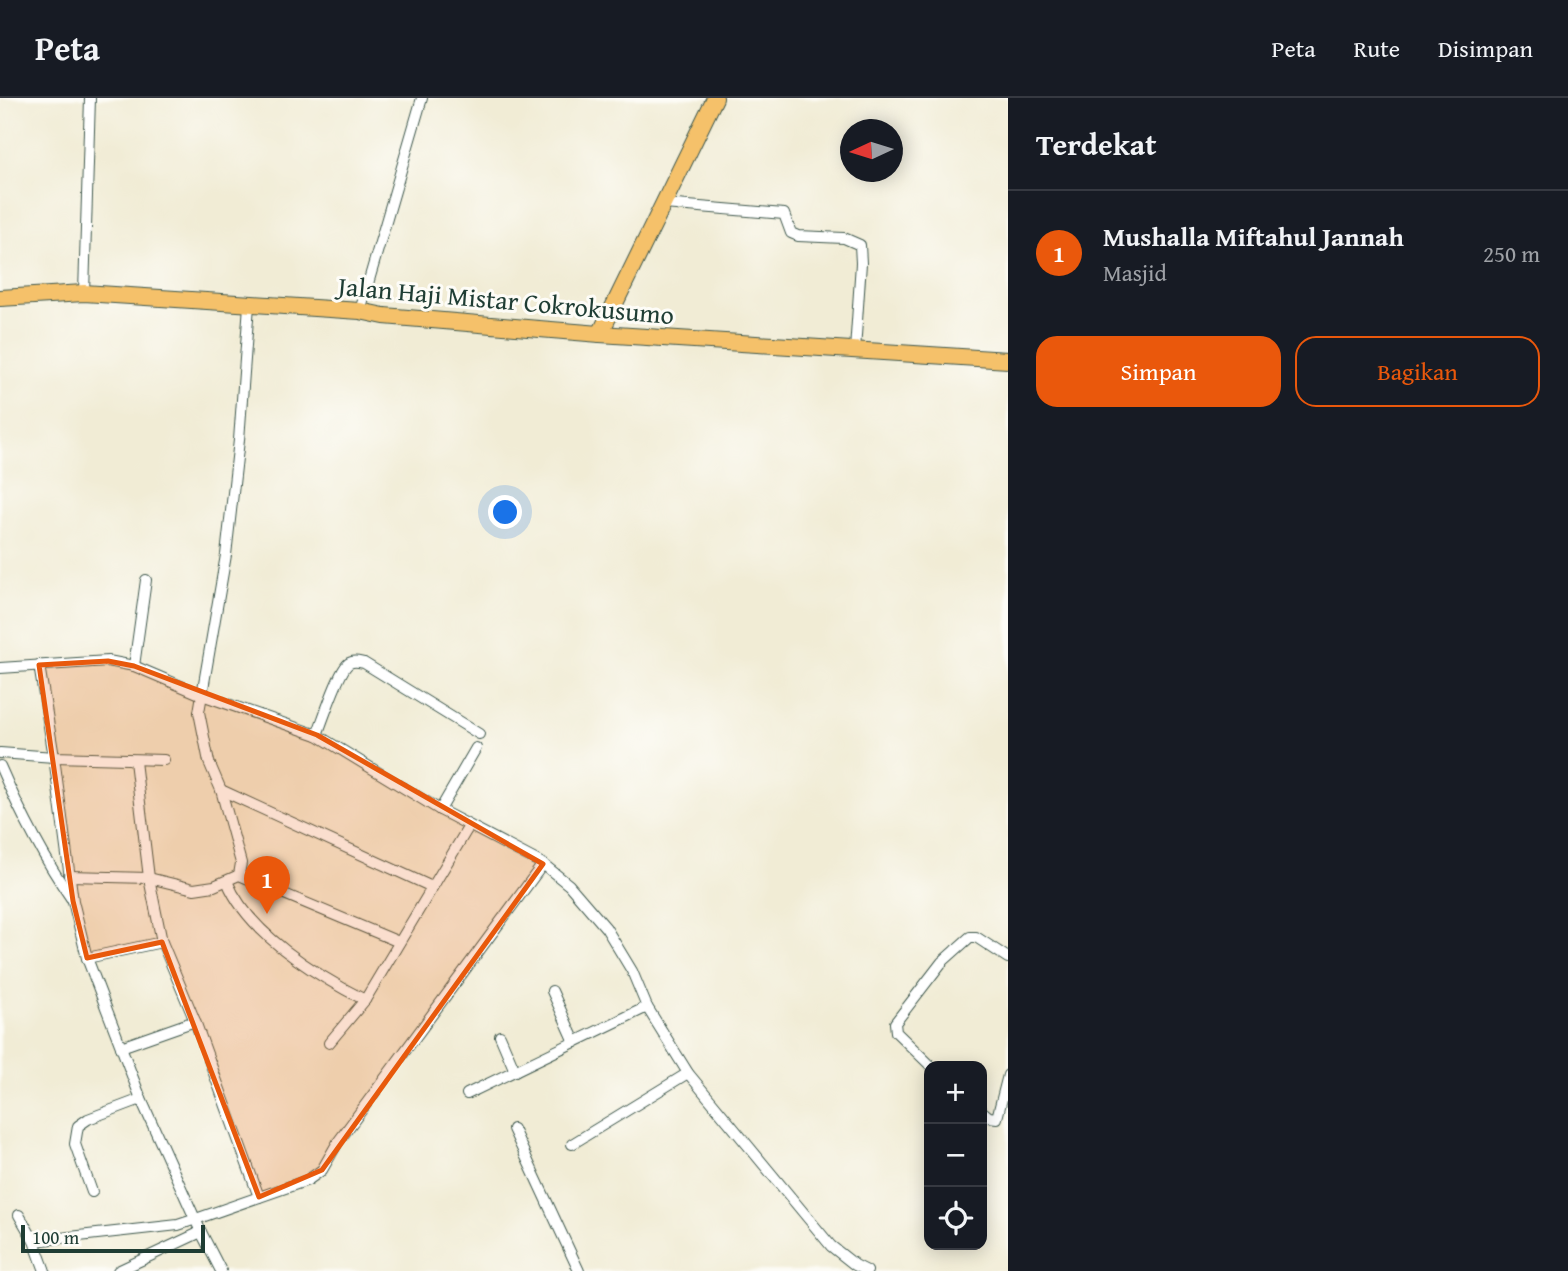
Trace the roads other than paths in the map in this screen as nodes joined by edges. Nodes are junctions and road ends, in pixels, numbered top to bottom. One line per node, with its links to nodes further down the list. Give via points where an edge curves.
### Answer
1 (90, 98): 5 (street)
2 (422, 98): 8 (street)
3 (715, 98): 4 (main road)
4 (664, 204): 9 (main road); 10 (street, via 784,214 791,233 797,236 855,241 862,250)
5 (84, 293): 6 (main road, Jalan Haji Mistar Cokrokusumo); 7 (main road, Jalan Haji Mistar Cokrokusumo)
6 (0, 298)
7 (249, 305): 8 (main road, Jalan Haji Mistar Cokrokusumo); 16 (street, via 226,555)
8 (360, 311): 9 (main road, Jalan Haji Mistar Cokrokusumo)
9 (600, 334): 10 (main road, Jalan Haji Mistar Cokrokusumo)
10 (855, 350): 11 (main road, Jalan Haji Mistar Cokrokusumo)
11 (1008, 360)
12 (146, 580): 14 (street)
13 (38, 665): 14 (street, via 108,662); 15 (street); 21 (street)
14 (134, 666): 16 (street)
15 (0, 668)
16 (202, 695): 18 (street); 25 (street, via 204,744)
17 (479, 734): 18 (street, via 364,663 354,662 347,664 341,675)
18 (317, 735): 26 (street)
19 (476, 748): 26 (street)
20 (0, 753): 21 (street)
21 (54, 757): 23 (street); 30 (street)
22 (164, 760): 23 (street)
23 (135, 761): 31 (street)
24 (0, 766): 34 (street, via 39,847)
25 (221, 790): 29 (street, via 241,863); 33 (street)
26 (440, 810): 27 (street)
27 (469, 826): 28 (street); 33 (street)
28 (543, 864): 41 (street, via 569,885 606,928); 57 (street, via 322,1170 298,1184)
29 (239, 875): 32 (street); 36 (street)
30 (69, 876): 31 (street); 34 (street)
31 (149, 878): 32 (street, via 194,889); 35 (street)
32 (227, 881): 40 (street, via 234,899 275,940 331,983)
33 (432, 887): 36 (street)
34 (73, 901): 37 (street)
35 (162, 942): 37 (street); 42 (street)
36 (399, 942): 40 (street)
37 (87, 958): 46 (street)
38 (1008, 958): 47 (street, via 970,937 942,962 895,1023 896,1032)
39 (552, 991): 44 (street)
40 (365, 1000): 45 (street)
41 (648, 1007): 44 (street); 49 (street)
42 (195, 1021): 46 (street); 57 (street)
43 (500, 1036): 48 (street)
44 (575, 1042): 48 (street)
45 (329, 1043)
46 (121, 1047): 52 (street)
47 (926, 1061)
48 (515, 1071): 51 (street)
49 (688, 1073): 55 (street); 66 (street, via 831,1246)
50 (1008, 1075): 53 (street, via 997,1118)
51 (467, 1094)
52 (141, 1099): 56 (street, via 78,1126 75,1144); 59 (street)
53 (987, 1115)
54 (513, 1129): 65 (street)
55 (572, 1144)
56 (92, 1192)
57 (259, 1196): 59 (street)
58 (19, 1214): 61 (street)
59 (196, 1219): 60 (street); 61 (street, via 178,1225)
60 (201, 1232): 63 (street); 64 (street)
61 (34, 1241): 62 (street)
62 (45, 1271)
63 (118, 1271)
64 (221, 1271)
65 (579, 1271)
66 (867, 1271)

